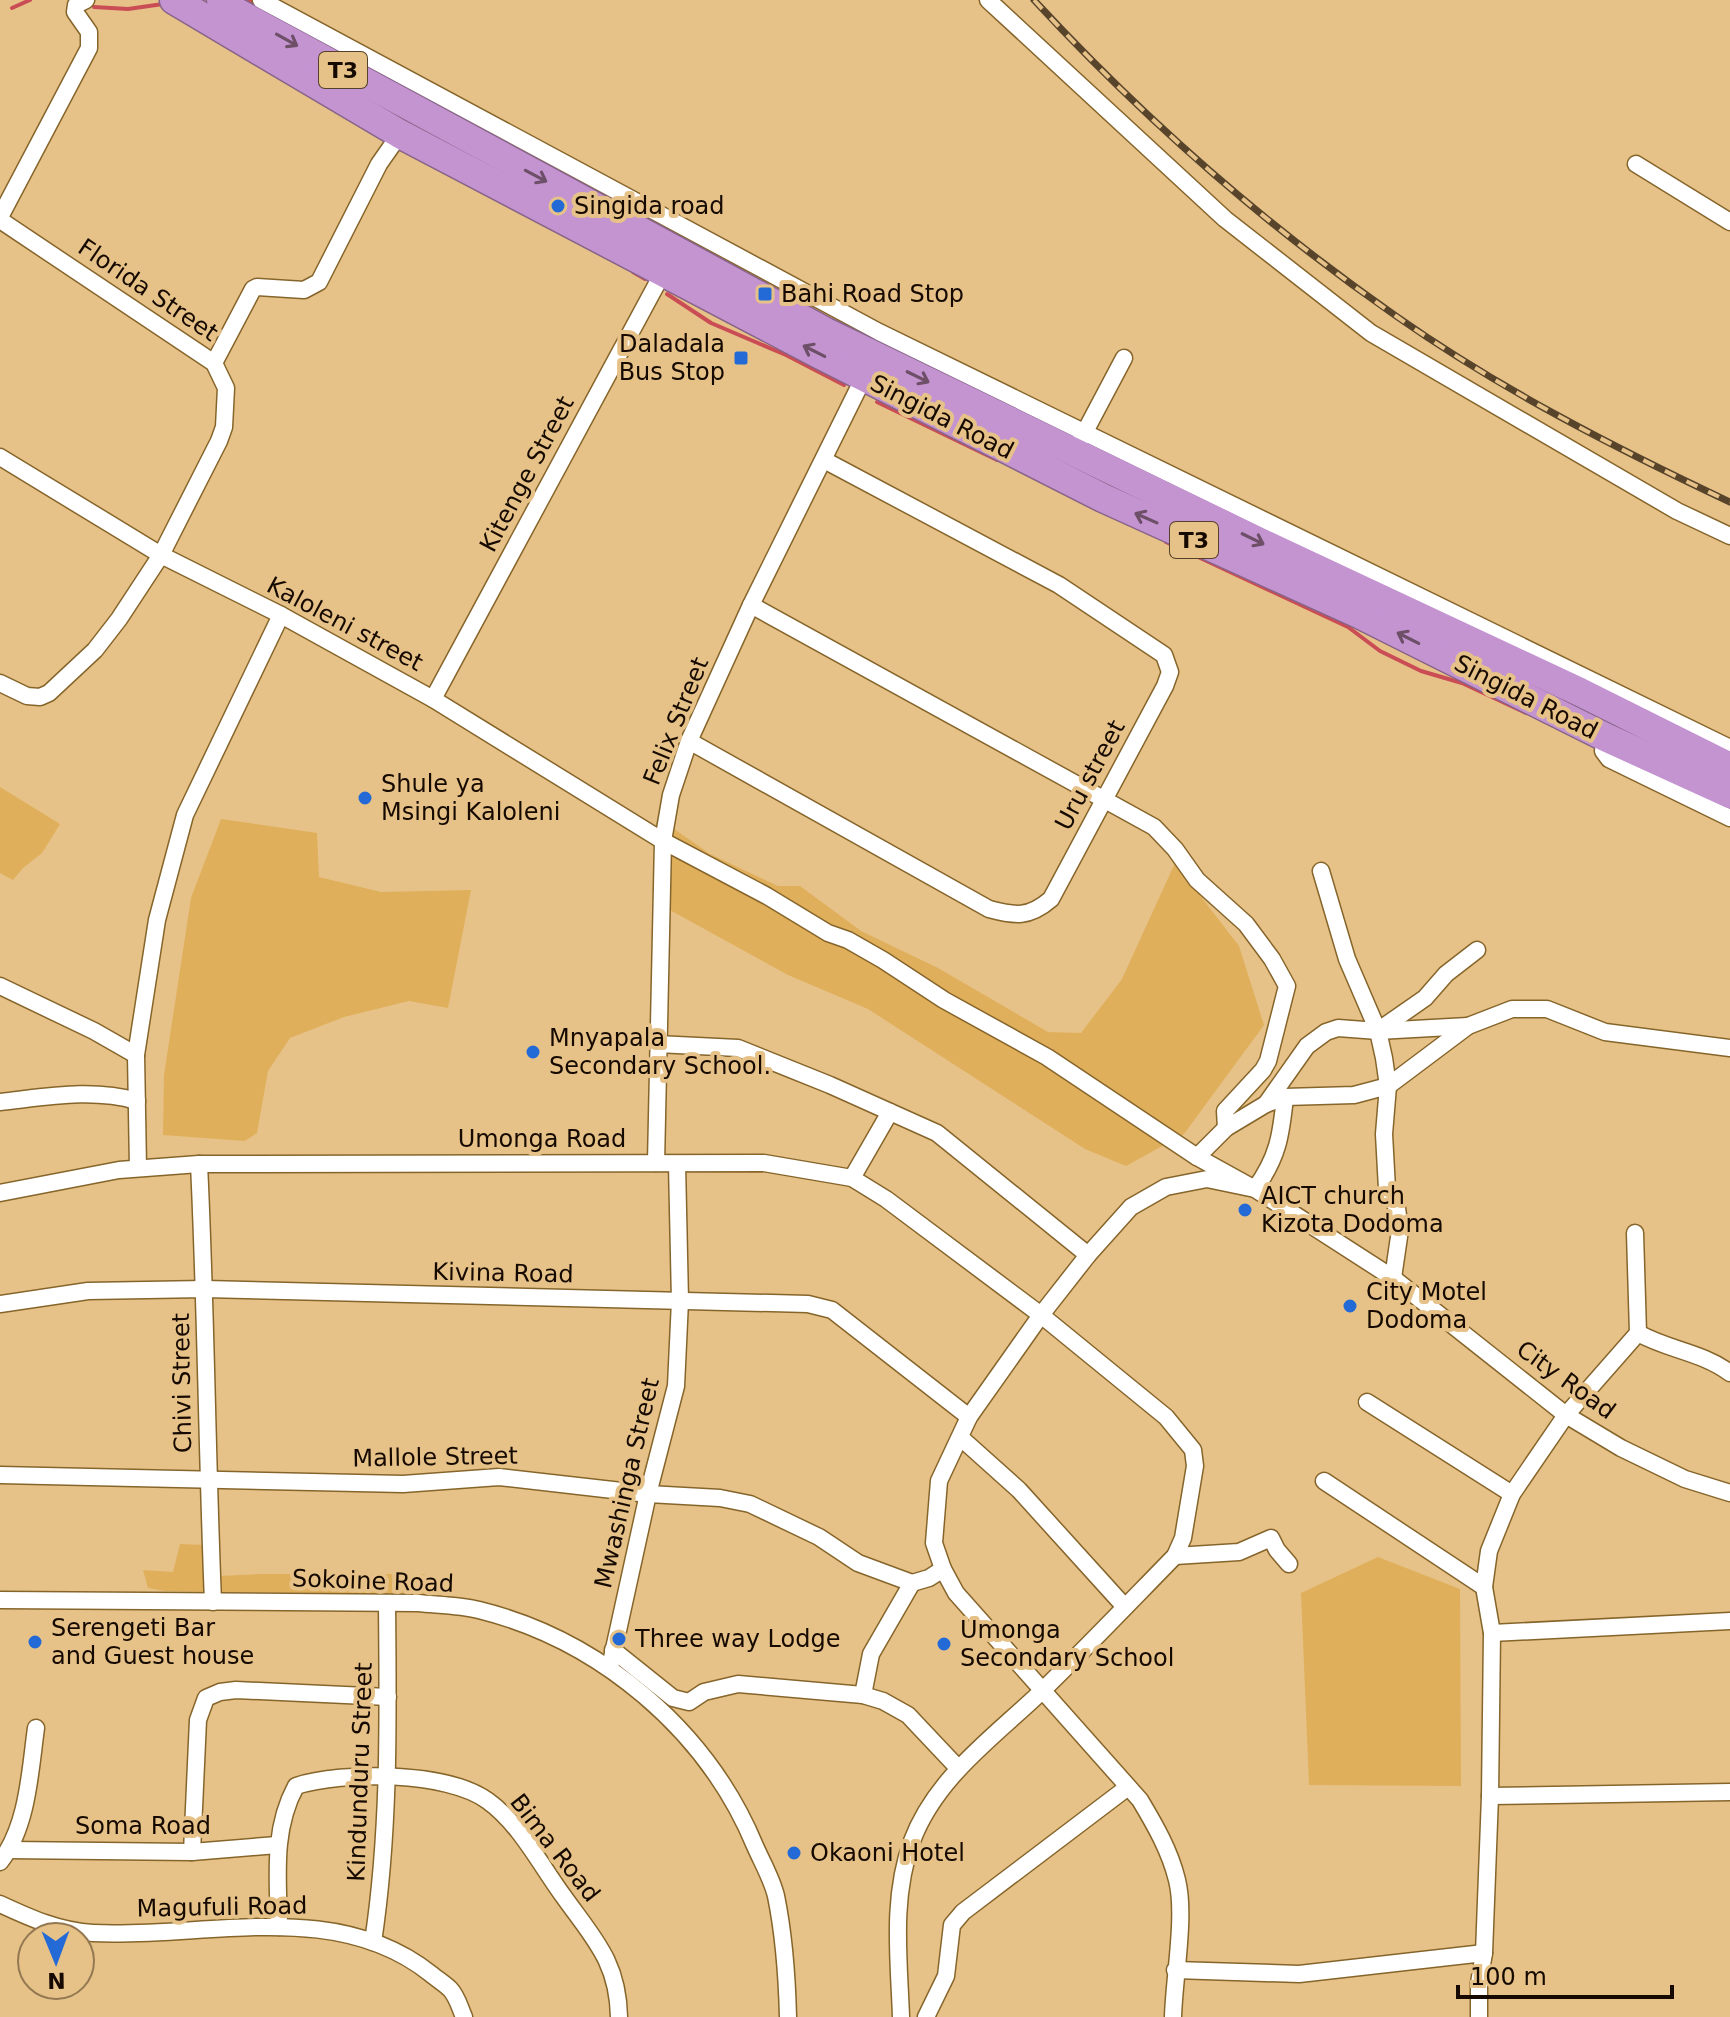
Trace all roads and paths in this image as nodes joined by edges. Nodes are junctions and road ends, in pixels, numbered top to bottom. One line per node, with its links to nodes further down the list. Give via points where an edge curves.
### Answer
1 (86, 0): 8 (street, via 75,12 89,32 89,48)
2 (174, 0): 6 (highway, Singida Road / T3)
3 (221, 0): 10 (highway, Singida Road / T3, one-way to 10)
4 (261, 0): 14 (street)
5 (988, 0): 17 (street, via 1225,219 1371,333 1677,511)
6 (400, 134): 10 (highway, Singida Road / T3); 12 (street, via 379,164 319,282 304,290 253,289)
7 (1636, 164): 9 (street)
8 (0, 218): 12 (street, Florida Street)
9 (1730, 222)
10 (669, 262): 13 (highway, Singida Road / T3, one-way to 10); 14 (highway, Singida Road / T3, one-way to 14); 22 (street, Kitenge Street)
11 (1124, 358): 14 (street)
12 (214, 363): 18 (street, Florida Street, via 226,388 224,427)
13 (864, 377): 16 (street, Felix Street); 23 (highway, Singida Road / T3, one-way to 13, via 1359,614 1103,498)
14 (1079, 442): 25 (street); 26 (highway, Singida Road / T3, one-way to 26)
15 (0, 457): 18 (street, Kaloleni street)
16 (824, 460): 19 (street, Felix Street); 28 (street, Uru street, via 1059,585 1164,655 1170,672 1165,686)
17 (1730, 536)
18 (161, 555): 20 (street, Kaloleni street); 21 (street, Florida Street, via 103,640 59,686 35,698)
19 (751, 605): 24 (street, Felix Street); 28 (street)
20 (281, 615): 22 (street, Kaloleni street); 38 (street, via 185,815 157,920)
21 (0, 683)
22 (433, 699): 30 (street, Kaloleni street)
23 (1605, 737): 27 (highway, Singida Road / T3); 29 (street, via 1604,756)
24 (689, 741): 28 (street, Uru street, via 989,909 1014,916 1051,899); 30 (street, Felix Street)
25 (1730, 748)
26 (1730, 767)
27 (1730, 794)
28 (1105, 799): 45 (street, via 1154,827 1197,880 1246,924 1287,986 1268,1061 1225,1111)
29 (1730, 818)
30 (663, 841): 36 (street, Felix Street); 46 (street, Kaloleni street, via 1010,1035)
31 (1321, 871): 35 (street, via 1347,959)
32 (1477, 950): 35 (street, via 1425,998)
33 (0, 986): 38 (street)
34 (1468, 1026): 35 (street); 37 (street, via 1512,1009 1547,1009 1605,1032); 39 (street)
35 (1378, 1031): 39 (street); 43 (street, via 1338,1028 1318,1037)
36 (657, 1044): 44 (street, via 738,1048); 47 (street, Felix Street)
37 (1730, 1048)
38 (136, 1055): 41 (street)
39 (1388, 1086): 40 (street, via 1354,1095); 56 (street, via 1387,1189 1400,1230)
40 (1285, 1097): 43 (street); 52 (street, via 1280,1142)
41 (137, 1101): 42 (street, via 91,1093); 50 (street)
42 (0, 1102)
43 (1266, 1104): 45 (street)
44 (890, 1112): 51 (street); 55 (street, via 937,1133)
45 (1226, 1128): 46 (street)
46 (1197, 1157): 52 (street, Kaloleni street)
47 (656, 1163): 48 (street, Umonga Road); 49 (street, Umonga Road)
48 (199, 1164): 50 (street, Umonga Road); 57 (street, Chivi Street)
49 (677, 1164): 51 (street, Umonga Road, via 764,1163); 58 (street, Mwashinga Street)
50 (138, 1168): 53 (street, Umonga Road)
51 (852, 1178): 60 (street, Umonga Road)
52 (1255, 1189): 55 (street, City Road, via 1207,1179 1166,1187 1131,1207); 56 (street, City Road)
53 (0, 1193)
54 (1635, 1233): 61 (street)
55 (1088, 1255): 60 (street, City Road)
56 (1393, 1278): 64 (street, City Road)
57 (205, 1289): 58 (street, Kivina Road); 59 (street, Kivina Road, via 88,1291); 68 (street, Chivi Street)
58 (680, 1301): 65 (street, Kivina Road, via 808,1304 832,1310); 71 (street, Mwashinga Street, via 676,1386)
59 (0, 1304)
60 (1041, 1315): 65 (street, City Road); 73 (street, via 1166,1417 1193,1450 1183,1538)
61 (1638, 1333): 62 (street, via 1706,1357); 64 (street)
62 (1730, 1373)
63 (1367, 1402): 72 (street)
64 (1566, 1415): 70 (street, City Road, via 1685,1479); 72 (street)
65 (969, 1417): 66 (street, City Road)
66 (961, 1438): 75 (street, City Road, via 939,1481 934,1543); 81 (street, via 1019,1490)
67 (0, 1475): 68 (street, Mallole Street)
68 (208, 1479): 71 (street, Mallole Street, via 403,1484 499,1477); 79 (street, Chivi Street)
69 (1324, 1481): 77 (street)
70 (1730, 1493)
71 (648, 1494): 76 (street, Mallole Street, via 750,1504 819,1537 858,1563); 84 (street, Mwashinga Street)
72 (1512, 1494): 77 (street, via 1489,1551)
73 (1175, 1556): 74 (street, via 1239,1552 1271,1538); 81 (street)
74 (1289, 1564)
75 (943, 1569): 76 (street); 86 (street, City Road, via 956,1593)
76 (912, 1583): 87 (street, via 871,1654)
77 (1484, 1587): 83 (street)
78 (0, 1600): 79 (street, Sokoine Road)
79 (213, 1602): 80 (street, Sokoine Road)
80 (387, 1603): 85 (street, Sokoine Road, via 477,1609 538,1629); 88 (street, Kindunduru Street)
81 (1125, 1607): 86 (street)
82 (1730, 1621): 83 (street)
83 (1492, 1633): 94 (street)
84 (613, 1650): 85 (street, Mwashinga Street); 87 (street, via 681,1702 738,1684)
85 (610, 1667): 105 (street, Sokoine Road, via 684,1734 716,1772 746,1824 775,1894)
86 (1041, 1691): 90 (street); 92 (street, City Road)
87 (863, 1695): 90 (street, via 908,1715)
88 (388, 1697): 91 (street, Kindunduru Street); 96 (street, via 236,1690 206,1698 198,1720)
89 (36, 1728): 97 (street, via 27,1794)
90 (958, 1768): 106 (street, via 932,1801 903,1875 898,1900)
91 (386, 1776): 95 (street, Bima Road, via 318,1779 296,1786 285,1805); 100 (street, Kindunduru Street); 104 (street, Bima Road, via 455,1785 487,1801 513,1826 607,1957 619,1996)
92 (1128, 1787): 102 (street, City Road, via 1152,1820 1178,1881); 107 (street, via 963,1912 952,1925 946,1976)
93 (1730, 1792): 94 (street)
94 (1490, 1796): 101 (street)
95 (277, 1845): 96 (street, Soma Road); 99 (street, Bima Road)
96 (192, 1852): 97 (street, Soma Road)
97 (4, 1856)
98 (0, 1904): 99 (street, Magufuli Road, via 44,1925 92,1933)
99 (279, 1927): 100 (street, Magufuli Road, via 333,1931)
100 (373, 1942): 103 (street, Magufuli Road, via 410,1957 452,1991)
101 (1484, 1953): 102 (street, via 1299,1974); 109 (street)
102 (1175, 1970): 108 (street, City Road)
103 (464, 2017)
104 (619, 2017)
105 (788, 2017)
106 (901, 2017)
107 (926, 2017)
108 (1173, 2017)
109 (1479, 2017)

